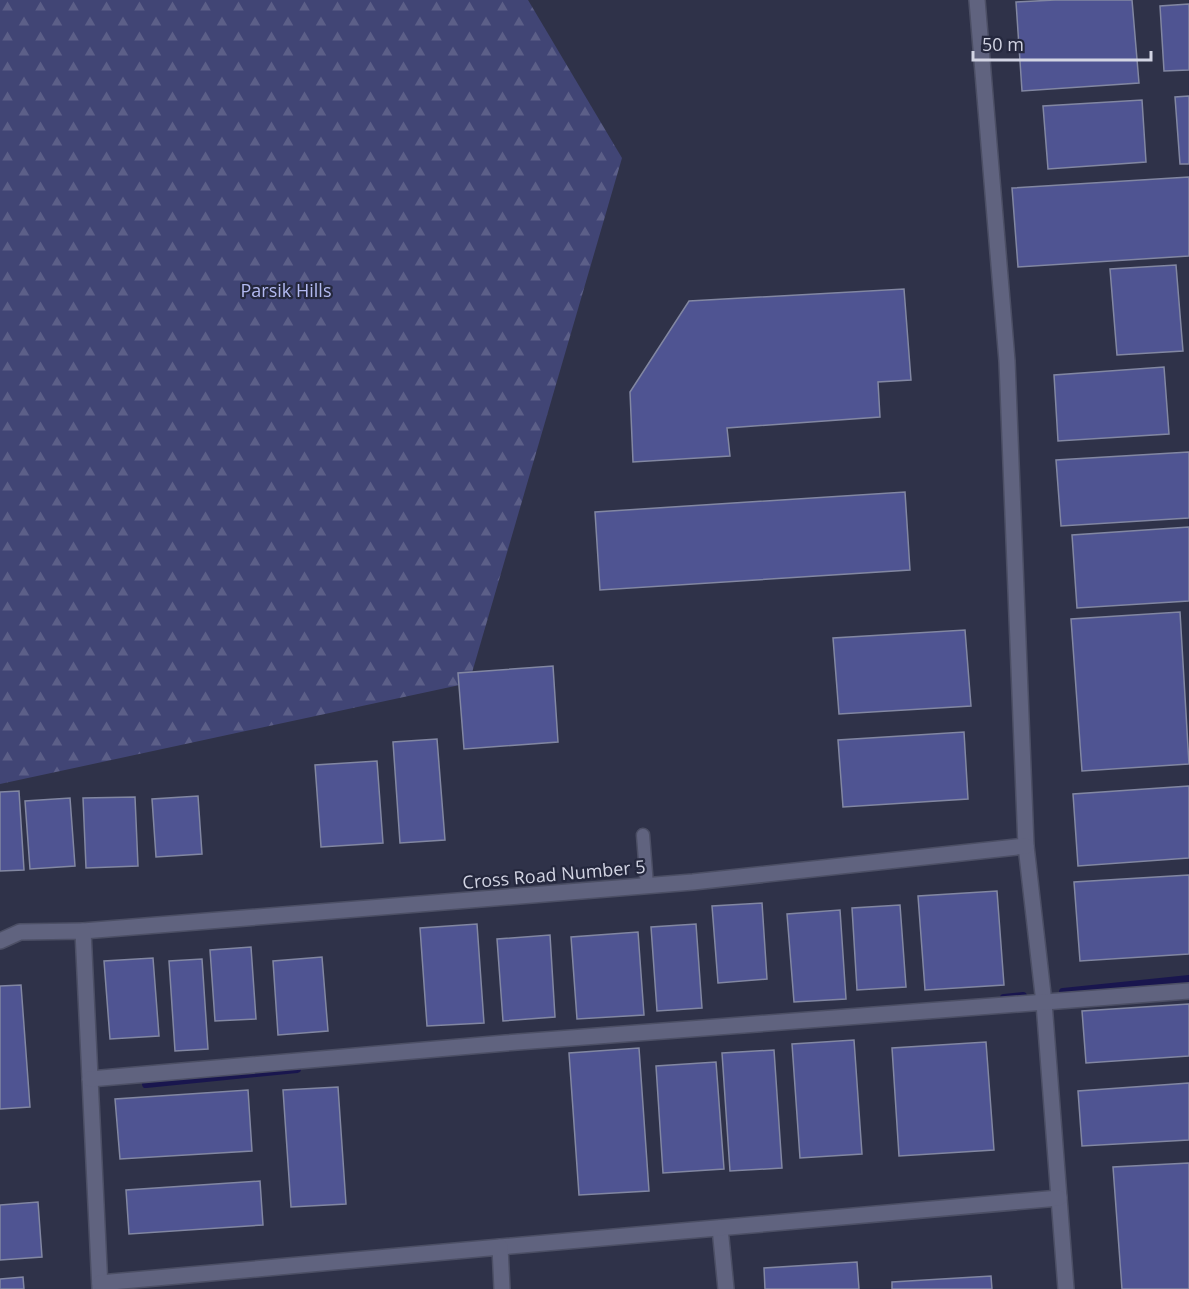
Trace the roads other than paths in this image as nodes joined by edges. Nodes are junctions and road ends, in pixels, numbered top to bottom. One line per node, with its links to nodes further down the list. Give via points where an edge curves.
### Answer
1 (977, 0): 3 (street, via 1007,361)
2 (643, 835): 4 (lane)
3 (1026, 846): 4 (street, Cross Road Number 5); 8 (street)
4 (647, 886): 5 (street, Cross Road Number 5)
5 (83, 931): 6 (street, Cross Road Number 5, via 20,932); 9 (street)
6 (0, 941)
7 (1189, 991): 8 (street)
8 (1044, 1003): 9 (street); 10 (street)
9 (90, 1079): 13 (street)
10 (1059, 1198): 11 (street); 16 (street)
11 (720, 1228): 12 (street); 15 (street)
12 (500, 1247): 13 (street); 14 (street)
13 (100, 1286)
14 (502, 1289)
15 (726, 1289)
16 (1066, 1289)

